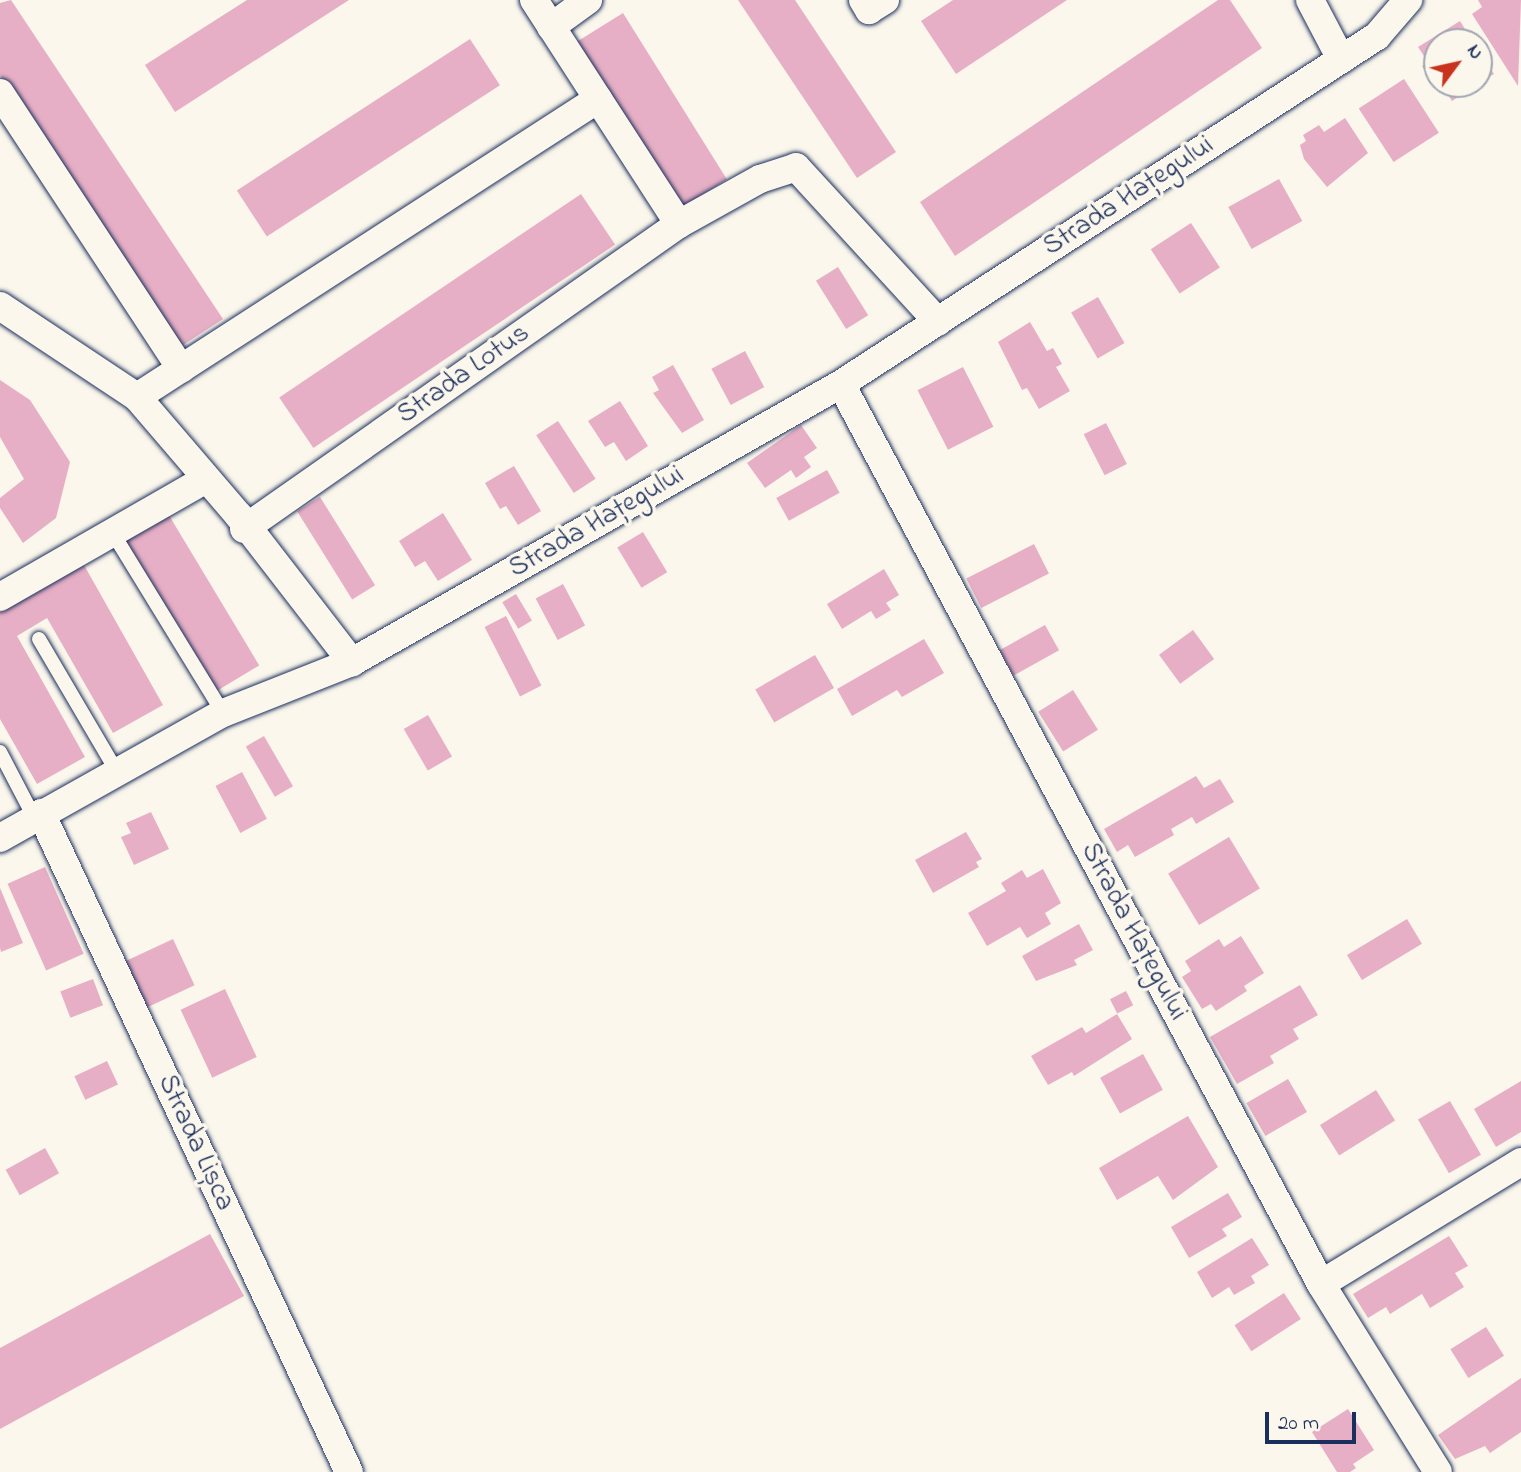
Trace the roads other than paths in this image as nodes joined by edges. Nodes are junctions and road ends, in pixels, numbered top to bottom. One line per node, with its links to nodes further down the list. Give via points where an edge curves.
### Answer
1 (534, 0): 7 (street)
2 (588, 0): 7 (street)
3 (863, 0): 4 (street, via 869,10)
4 (885, 0)
5 (1310, 0): 8 (street)
6 (1408, 0): 8 (street, Strada Hațegului, via 1377,36)
7 (551, 27): 10 (street)
8 (1341, 59): 13 (street, Strada Hațegului)
9 (0, 93): 14 (street)
10 (598, 99): 11 (street); 14 (street)
11 (679, 224): 13 (street, Strada Lotus, via 760,179 796,167); 18 (street, Strada Lotus)
12 (4, 317): 16 (street)
13 (938, 322): 15 (street, Strada Hațegului)
14 (181, 369): 16 (street)
15 (841, 384): 22 (street, Strada Hațegului); 29 (street, Strada Hațegului)
16 (137, 397): 17 (street)
17 (206, 479): 18 (street); 19 (street)
18 (244, 529): 22 (street)
19 (114, 535): 20 (street); 23 (lane)
20 (0, 597)
21 (39, 639): 25 (lane)
22 (352, 662): 23 (street, Strada Hațegului)
23 (223, 713): 25 (street, Strada Hațegului)
24 (0, 752): 26 (lane)
25 (117, 772): 26 (street, Strada Hațegului)
26 (38, 815): 27 (street, Strada Hațegului); 30 (street, Strada Lișca)
27 (0, 838)
28 (1521, 1162): 29 (street)
29 (1321, 1284): 31 (street, Strada Hațegului)
30 (349, 1472)
31 (1438, 1472)

